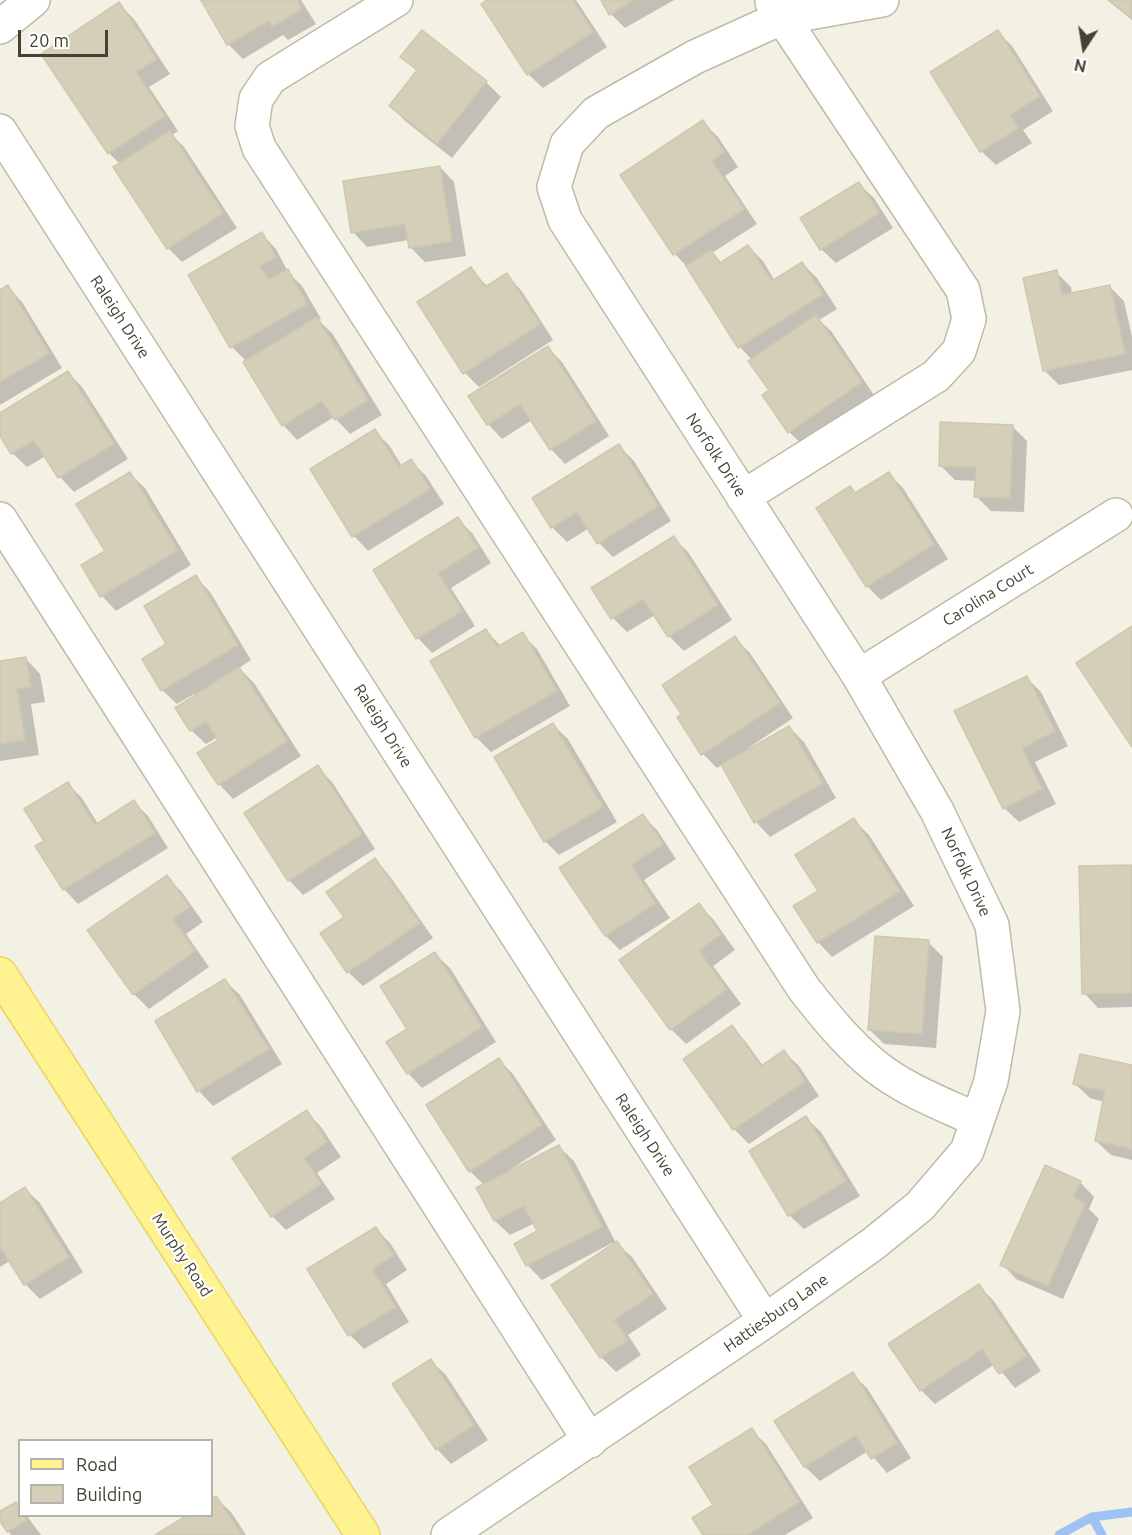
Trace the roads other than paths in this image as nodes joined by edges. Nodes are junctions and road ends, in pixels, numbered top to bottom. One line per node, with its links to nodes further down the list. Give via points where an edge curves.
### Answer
1 (33, 0): 5 (street)
2 (396, 0): 13 (street, via 270,78 256,99 252,126 259,148 804,989 836,1030 876,1067 911,1089)
3 (882, 0): 4 (street, Norfolk Drive)
4 (776, 9): 7 (street, Norfolk Drive, via 596,113 567,144 554,187 565,220); 7 (street, via 963,290 969,319 959,351 936,376)
5 (0, 27)
6 (0, 131): 14 (street, Raleigh Drive)
7 (743, 497): 10 (street, Norfolk Drive)
8 (1116, 515): 10 (street, Carolina Court)
9 (0, 519): 15 (street)
10 (859, 676): 12 (street, Norfolk Drive, via 938,811 992,925)
11 (0, 974): 16 (main road, Murphy Road)
12 (1003, 1011): 13 (street, Hattiesburg Lane, via 991,1081)
13 (977, 1120): 14 (street, Hattiesburg Lane, via 967,1151 920,1206)
14 (765, 1321): 15 (street, Hattiesburg Lane)
15 (590, 1441): 17 (street, Hattiesburg Lane)
16 (363, 1535)
17 (448, 1535)

